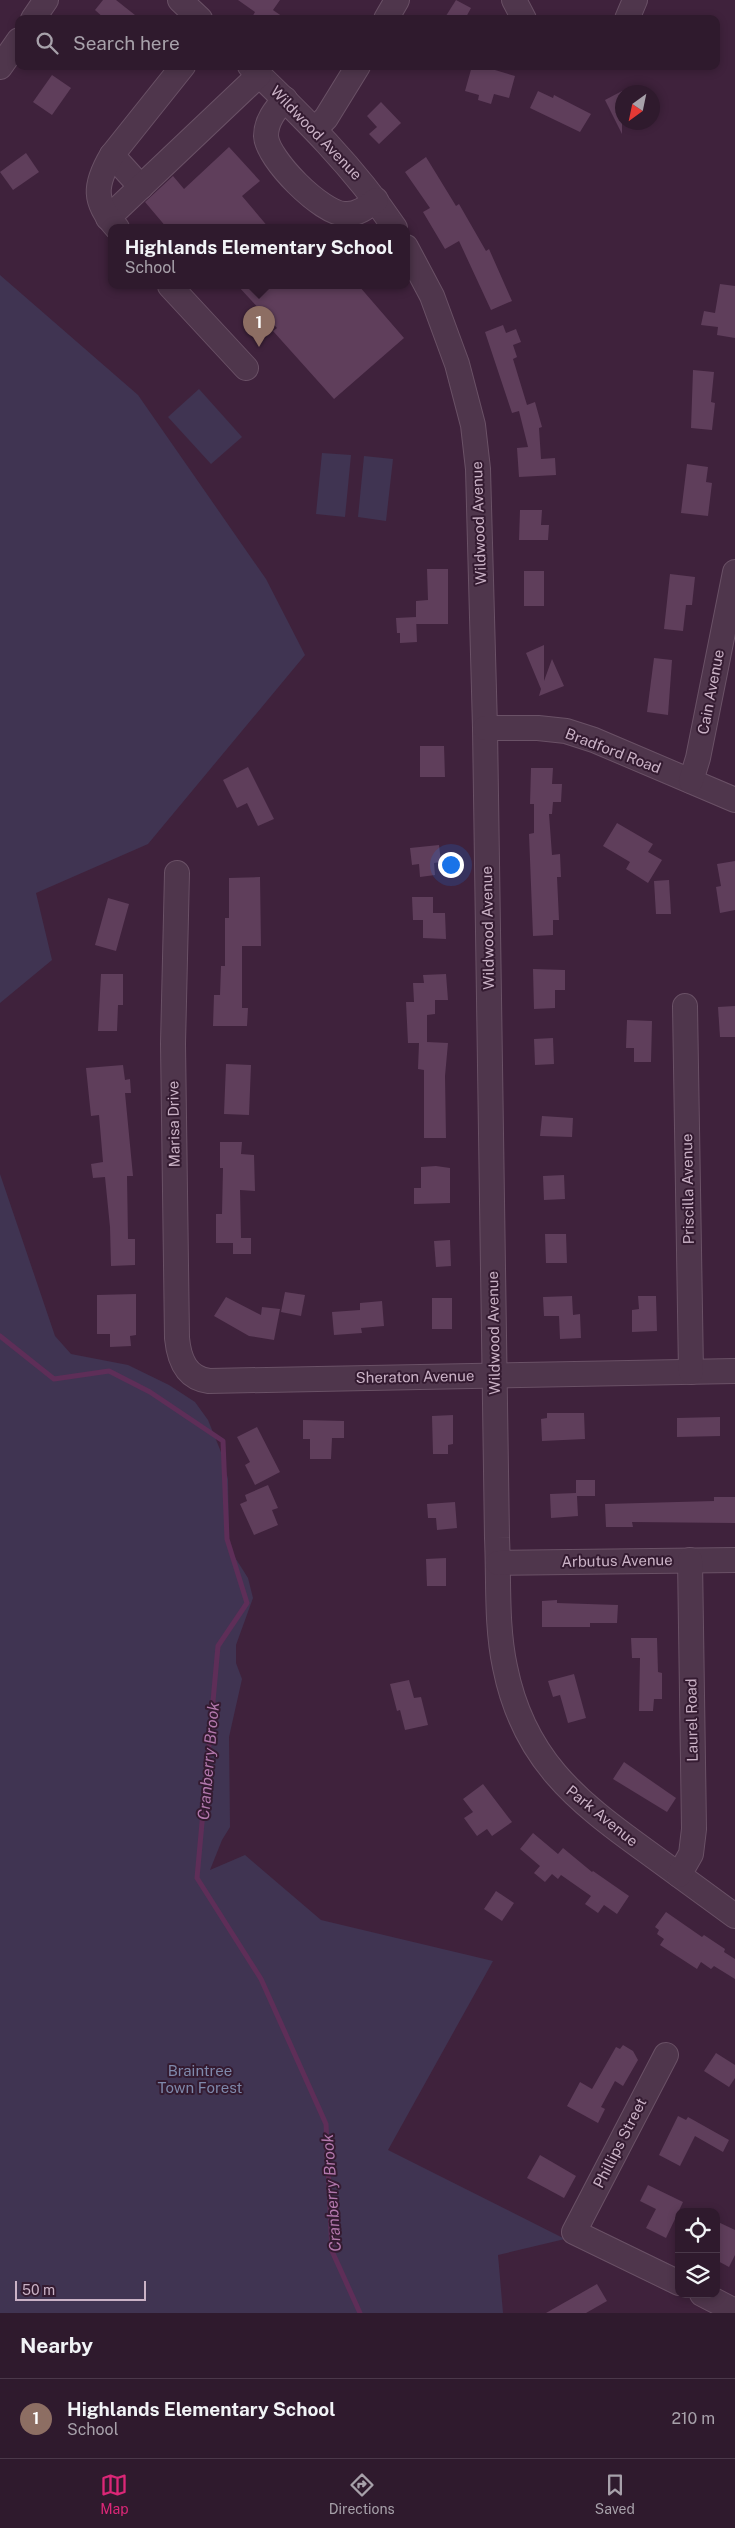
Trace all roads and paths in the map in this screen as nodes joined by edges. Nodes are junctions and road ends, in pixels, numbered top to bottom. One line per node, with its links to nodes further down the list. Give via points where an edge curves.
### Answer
1 (46, 0): 6 (street)
2 (180, 0): 7 (street)
3 (397, 0): 8 (street)
4 (514, 0): 9 (street)
5 (636, 0): 10 (street)
6 (36, 15)
7 (196, 15)
8 (388, 15)
9 (522, 15)
10 (629, 15)
11 (15, 46): 12 (street)
12 (0, 67)
13 (180, 70): 18 (street)
14 (254, 70): 16 (street, Wildwood Avenue); 19 (street)
15 (356, 70): 17 (street, via 326,118)
16 (285, 99): 17 (street, Wildwood Avenue); 20 (street, via 269,120 266,134 274,154 290,174 319,204 340,214 352,214)
17 (315, 129): 20 (street, Wildwood Avenue)
18 (112, 156): 19 (street); 21 (street, via 98,189 100,204)
19 (142, 187): 21 (street)
20 (376, 200): 22 (street, Wildwood Avenue)
21 (112, 223)
22 (392, 224)
23 (410, 255): 27 (street, Wildwood Avenue, via 432,296 448,338 472,425 479,486)
24 (173, 289): 25 (street)
25 (246, 368)
26 (735, 572): 28 (street, Cain Avenue)
27 (485, 728): 28 (street, Bradford Road, via 566,731); 35 (street, Wildwood Avenue)
28 (691, 781): 29 (street, Bradford Road)
29 (735, 800)
30 (177, 873): 33 (street, Marisa Drive, via 173,1044 177,1338 180,1356)
31 (685, 1006): 34 (street, Priscilla Avenue)
32 (735, 1371): 34 (street, Sheraton Avenue)
33 (188, 1372): 35 (street, Sheraton Avenue, via 208,1381)
34 (691, 1372): 35 (street, Sheraton Avenue)
35 (495, 1376): 38 (street, Wildwood Avenue)
36 (690, 1560): 37 (street, Arbutus Avenue); 38 (street, Arbutus Avenue); 40 (street, Laurel Road, via 694,1829 691,1854)
37 (735, 1560)
38 (498, 1563): 39 (street, Wildwood Avenue)
39 (500, 1623): 40 (street, Park Avenue, via 504,1665 512,1695 545,1762 583,1805)
40 (678, 1875): 41 (street, Park Avenue)
41 (735, 1916)
42 (666, 2056): 43 (street, Phillips Street, via 574,2232)
43 (675, 2281)
44 (710, 2298): 45 (street)
45 (735, 2311)

